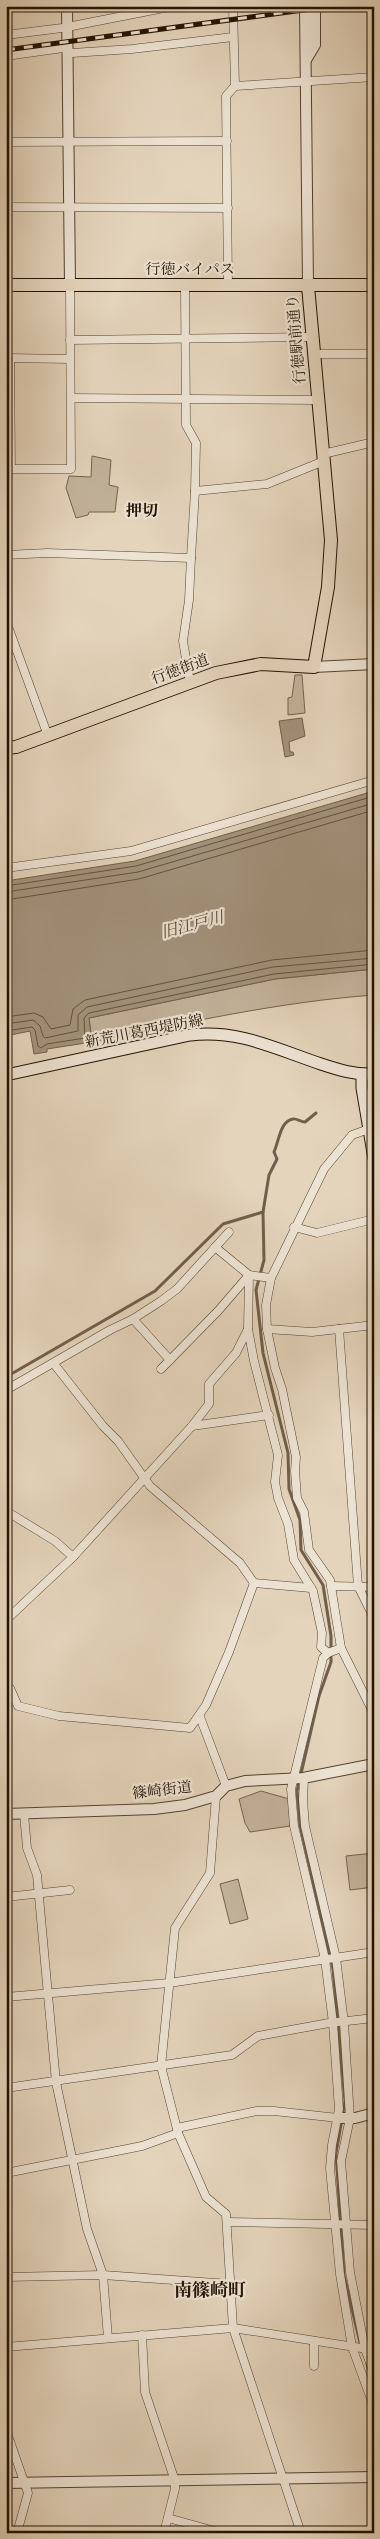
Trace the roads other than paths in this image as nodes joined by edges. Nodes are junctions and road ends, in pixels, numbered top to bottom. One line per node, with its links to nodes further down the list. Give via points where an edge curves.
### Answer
1 (67, 6): 6 (street)
2 (174, 6): 6 (street)
3 (233, 6): 8 (street)
4 (305, 6): 11 (street, 行徳駅前通り)
5 (315, 6): 11 (street, via 315,45)
6 (67, 26): 7 (street); 9 (street)
7 (6, 35)
8 (233, 37): 9 (street, via 132,49); 14 (street)
9 (68, 51): 10 (street, via 63,48); 17 (street)
10 (6, 56)
11 (306, 60): 13 (street, 行徳駅前通り)
12 (374, 77): 13 (street)
13 (306, 82): 14 (street); 26 (street, 行徳駅前通り)
14 (235, 86): 15 (street, via 226,96)
15 (228, 141): 17 (street); 20 (street)
16 (6, 142): 17 (street)
17 (68, 142): 19 (street)
18 (6, 207): 19 (street)
19 (69, 207): 20 (street); 22 (street)
20 (228, 208): 23 (street)
21 (6, 285): 22 (main road, 行徳バイパス)
22 (70, 285): 25 (main road, 行徳バイパス); 28 (street)
23 (228, 285): 25 (main road, 行徳バイパス); 26 (main road, 行徳バイパス)
24 (374, 285): 26 (main road, 行徳バイパス)
25 (185, 286): 29 (street)
26 (308, 286): 27 (main road, 行徳駅前通り)
27 (311, 337): 29 (street); 30 (main road, 行徳駅前通り)
28 (70, 340): 29 (street); 33 (street)
29 (186, 340): 35 (street)
30 (313, 354): 31 (street); 36 (main road, 行徳駅前通り)
31 (374, 354)
32 (8, 358): 33 (street); 37 (street)
33 (70, 359): 34 (street)
34 (71, 398): 35 (street); 40 (street, via 71,469)
35 (186, 399): 36 (street); 41 (street, via 186,425 196,443)
36 (318, 400): 39 (main road, 行徳駅前通り)
37 (8, 428): 40 (street)
38 (374, 442): 39 (street)
39 (324, 457): 41 (street, via 267,484); 46 (main road, 行徳駅前通り, via 330,560)
40 (8, 472)
41 (195, 492): 43 (street)
42 (6, 555): 43 (street, via 47,553)
43 (191, 558): 47 (street, via 183,641)
44 (6, 621): 48 (street)
45 (374, 664): 46 (street, 行徳街道)
46 (314, 667): 47 (main road, 行徳街道, via 261,664)
47 (190, 682): 48 (main road, 行徳街道)
48 (48, 736): 49 (main road, 行徳街道)
49 (6, 748)
50 (374, 780): 51 (street, via 132,851)
51 (6, 868)
52 (368, 1074): 53 (main road, 新荒川葛西堤防線, via 341,1070 239,1036 213,1033 190,1035); 54 (main road)
53 (6, 1075)
54 (369, 1129): 55 (main road); 57 (street, via 352,1135 324,1169)
55 (374, 1159)
56 (374, 1219): 57 (street, via 317,1233)
57 (294, 1227): 61 (street)
58 (229, 1232): 59 (street)
59 (216, 1247): 60 (street); 62 (street, via 177,1289)
60 (248, 1275): 61 (street); 64 (street); 67 (street)
61 (271, 1278): 65 (street, via 266,1305)
62 (134, 1319): 67 (street); 68 (street)
63 (374, 1325): 66 (street)
64 (248, 1329): 71 (street); 72 (street, via 236,1352 209,1384 209,1404)
65 (267, 1329): 66 (street, via 312,1332); 77 (street, via 296,1457 297,1498 304,1512 309,1550)
66 (339, 1329): 78 (street)
67 (170, 1360): 69 (street)
68 (54, 1364): 70 (street); 73 (street)
69 (161, 1369)
70 (6, 1390)
71 (269, 1415): 72 (street); 80 (street, via 278,1455 275,1482 278,1498 288,1524 294,1560)
72 (192, 1426): 73 (street)
73 (145, 1478): 75 (street); 76 (street, via 150,1486 240,1563)
74 (6, 1511): 75 (street, via 55,1541)
75 (73, 1557): 82 (street)
76 (254, 1583): 80 (street); 87 (street, via 229,1652)
77 (331, 1586): 78 (street); 83 (street)
78 (358, 1586): 79 (street); 81 (street)
79 (374, 1587)
80 (311, 1588): 84 (street, via 322,1633 321,1647)
81 (374, 1618)
82 (6, 1620)
83 (341, 1648): 84 (street); 86 (street)
84 (328, 1653): 89 (street, via 323,1658 312,1701)
85 (6, 1687): 87 (street, via 10,1688 18,1706 60,1716 190,1728)
86 (374, 1714)
87 (200, 1717): 90 (street)
88 (374, 1764): 89 (street)
89 (300, 1778): 90 (street, via 245,1781); 98 (street, via 305,1826); 98 (street, via 291,1789 294,1826)
90 (226, 1786): 91 (street, 篠崎街道)
91 (216, 1796): 93 (street, 篠崎街道, via 195,1803 154,1808); 99 (street, via 210,1873 175,1928)
92 (6, 1814): 93 (street, 篠崎街道)
93 (24, 1814): 95 (street, via 27,1848 37,1875)
94 (70, 1890): 95 (street)
95 (39, 1892): 96 (street); 100 (street)
96 (6, 1897)
97 (374, 1952): 98 (street)
98 (331, 1958): 99 (street); 103 (street)
99 (169, 1983): 100 (street); 104 (street)
100 (48, 1993): 101 (street); 105 (street)
101 (6, 1998)
102 (374, 2018): 103 (street)
103 (339, 2023): 104 (street, via 258,2036 232,2054); 108 (street); 108 (street)
104 (161, 2066): 105 (street); 109 (street)
105 (56, 2082): 106 (street); 110 (street)
106 (6, 2088)
107 (374, 2113): 108 (street)
108 (343, 2118): 109 (street, via 257,2111); 113 (street, via 330,2158); 114 (street, via 341,2161)
109 (178, 2130): 110 (street, via 142,2146); 112 (street, via 206,2197 226,2214)
110 (72, 2161): 111 (street); 116 (street)
111 (6, 2173)
112 (227, 2222): 113 (street); 118 (street)
113 (334, 2224): 114 (street); 123 (street)
114 (345, 2224): 115 (street); 125 (street, via 350,2272)
115 (374, 2225)
116 (103, 2275): 117 (street); 118 (street); 121 (street)
117 (6, 2277)
118 (230, 2284): 119 (street)
119 (232, 2328): 120 (street); 122 (street); 131 (street)
120 (142, 2335): 121 (street); 133 (street, via 145,2392)
121 (108, 2338): 124 (street)
122 (314, 2340): 123 (street); 127 (street)
123 (352, 2347): 125 (street); 129 (street)
124 (6, 2348)
125 (365, 2349): 126 (street); 128 (street)
126 (374, 2350)
127 (314, 2366)
128 (374, 2373)
129 (374, 2407)
130 (6, 2430): 135 (street)
131 (281, 2477): 132 (street); 133 (street); 140 (street)
132 (374, 2477)
133 (175, 2481): 135 (street); 136 (street, via 176,2490)
134 (6, 2483): 135 (street)
135 (25, 2483): 137 (street, via 28,2493)
136 (168, 2518): 138 (street); 139 (street)
137 (17, 2533)
138 (164, 2533)
139 (222, 2533)
140 (301, 2533)

